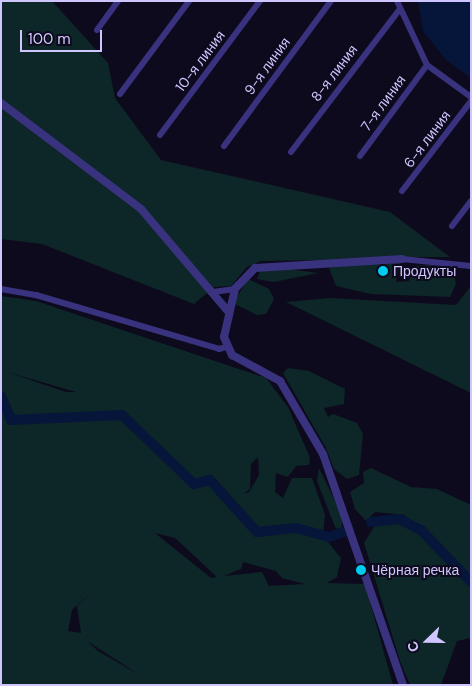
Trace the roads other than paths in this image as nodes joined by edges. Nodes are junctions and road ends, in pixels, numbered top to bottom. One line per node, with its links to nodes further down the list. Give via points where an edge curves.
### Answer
1 (118, 1): 7 (street)
2 (189, 1): 9 (street)
3 (260, 1): 12 (street, 10-я линия)
4 (331, 1): 13 (street, 9-я линия)
5 (397, 1): 6 (street)
6 (399, 10): 8 (street); 14 (street, 8-я линия)
7 (97, 30)
8 (427, 65): 10 (street); 15 (street, 7-я линия)
9 (120, 94)
10 (471, 99): 16 (street, 6-я линия)
11 (1, 103): 23 (street, via 102,174 141,209)
12 (160, 135)
13 (224, 146)
14 (291, 152)
15 (360, 156)
16 (402, 192)
17 (471, 201): 18 (street)
18 (452, 226)
19 (402, 259): 20 (street); 22 (street, via 261,266 245,275)
20 (471, 266)
21 (1, 288): 25 (street, via 36,295 219,350)
22 (235, 289): 23 (street); 24 (street)
23 (213, 292): 24 (street)
24 (227, 310): 25 (street)
25 (226, 347): 26 (street, via 232,355 280,381 307,422 341,496)
26 (403, 685)

